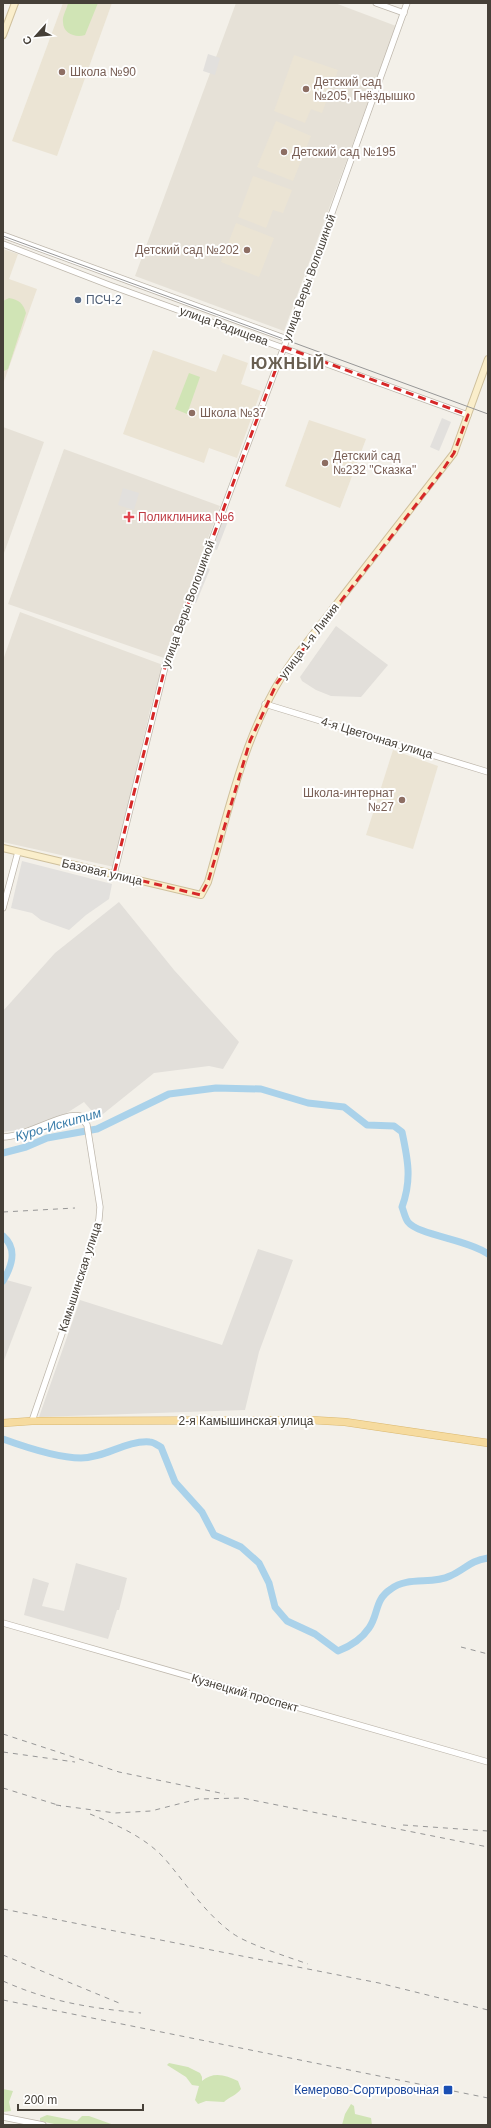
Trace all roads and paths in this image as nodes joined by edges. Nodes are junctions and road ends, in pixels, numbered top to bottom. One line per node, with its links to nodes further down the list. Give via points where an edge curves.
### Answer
1 (15, 3): 5 (main road)
2 (376, 3): 4 (street)
3 (406, 4): 4 (street, улица Веры Волошиной)
4 (404, 13): 8 (street, улица Веры Волошиной)
5 (3, 36)
6 (3, 235): 8 (street, улица Радищева)
7 (3, 244): 9 (street, улица Радищева, via 109,285)
8 (287, 339): 9 (street, улица Веры Волошиной)
9 (284, 347): 11 (street, улица Радищева); 16 (street, улица Веры Волошиной, via 166,663)
10 (488, 359): 11 (main road, улица 1-я Линия)
11 (468, 415): 12 (main road, улица 1-я Линия, via 454,453 293,660)
12 (265, 704): 13 (street, 4-я Цветочная улица); 17 (main road, улица 1-я Линия, via 250,741 208,882)
13 (488, 772)
14 (3, 848): 15 (main road, Базовая улица)
15 (18, 852): 16 (main road, Базовая улица); 18 (street)
16 (114, 874): 17 (main road, Базовая улица)
17 (201, 895)
18 (3, 908)
19 (3, 1137): 20 (street, Камышинская улица, via 16,1136 74,1115 80,1116 87,1125 100,1207 99,1219)
20 (32, 1421): 21 (main road, 2-я Камышинская улица); 22 (main road, 2-я Камышинская улица, via 311,1420 345,1422)
21 (3, 1423)
22 (488, 1443)
23 (3, 1623): 24 (street, Кузнецкий проспект)
24 (488, 1762)
25 (3, 2117): 26 (street)
26 (43, 2125)

